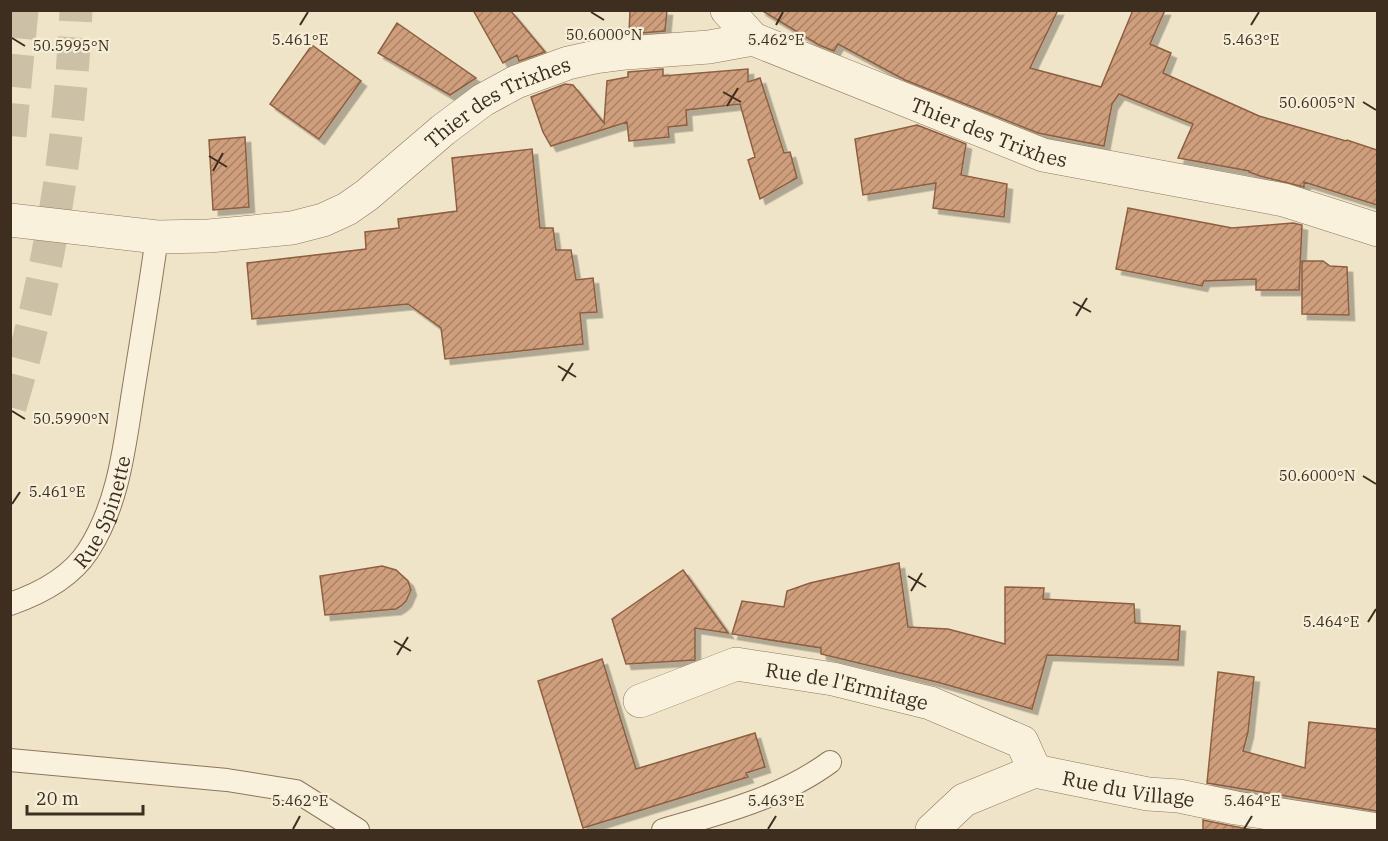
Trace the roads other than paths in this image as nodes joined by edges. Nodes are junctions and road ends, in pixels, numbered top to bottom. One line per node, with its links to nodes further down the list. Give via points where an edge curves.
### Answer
1 (727, 10): 2 (street)
2 (753, 39): 4 (street, Thier des Trixhes, via 1043,155 1284,200); 5 (street, Thier des Trixhes, via 596,57 516,82 462,115 368,195 323,220 264,231)
3 (10, 220): 5 (street, Thier des Trixhes)
4 (1377, 230)
5 (157, 237): 6 (lane, Rue Spinette, via 120,472 103,524 69,573)
6 (10, 604)
7 (640, 701): 10 (street, Rue de l'Ermitage, via 736,664 833,679 930,703 1022,742)
8 (10, 760): 12 (lane, via 227,780 296,791)
9 (830, 762): 13 (lane, via 764,799)
10 (1035, 771): 11 (street, Rue du Village, via 1148,794); 14 (street, Rue du Village, via 964,800)
11 (1377, 830)
12 (358, 831)
13 (663, 831)
14 (932, 831)

